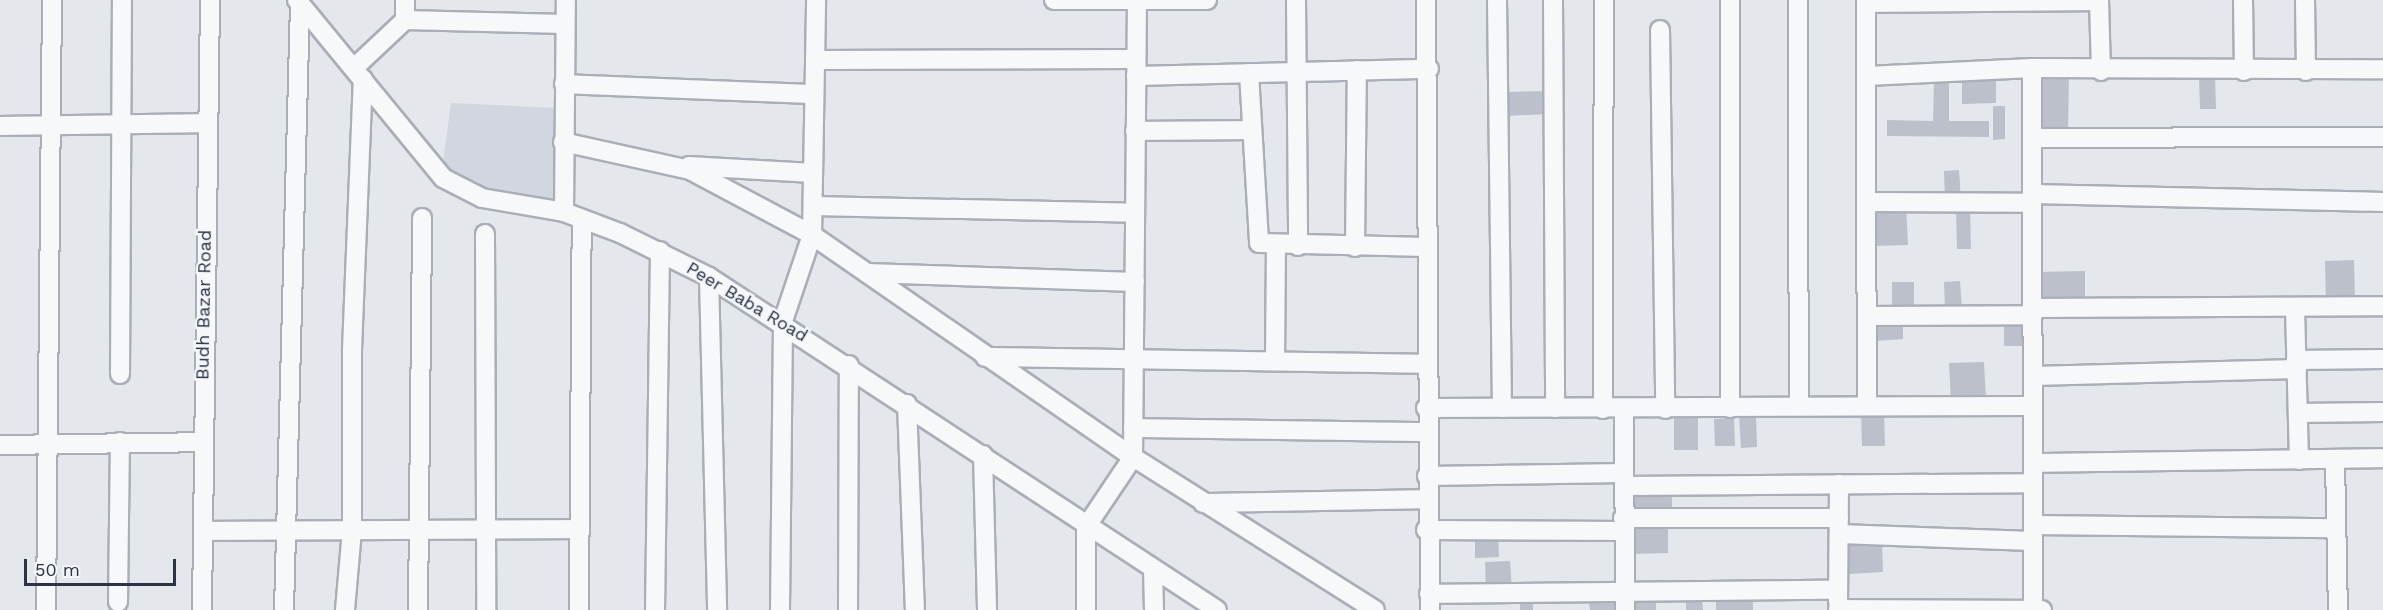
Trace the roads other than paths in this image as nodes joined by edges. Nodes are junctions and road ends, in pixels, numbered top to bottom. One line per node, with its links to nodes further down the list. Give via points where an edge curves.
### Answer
1 (52, 0): 41 (street)
2 (122, 0): 42 (street)
3 (210, 0): 40 (street, Budh Bazar Road)
4 (405, 0): 22 (street)
5 (566, 0): 23 (street)
6 (816, 0): 25 (street)
7 (1054, 0): 18 (street)
8 (1206, 0): 18 (street)
9 (1296, 0): 34 (street)
10 (1426, 0): 28 (street)
11 (1497, 0): 87 (street)
12 (1552, 0): 88 (street)
13 (1604, 0): 90 (street)
14 (1730, 0): 89 (street)
15 (1798, 0): 83 (street)
16 (2243, 0): 32 (street)
17 (2305, 0): 33 (street)
18 (1137, 1): 26 (street)
19 (2099, 1): 21 (street); 31 (street)
20 (298, 2): 35 (street, Peer Baba Road); 123 (street)
21 (1866, 2): 37 (street)
22 (405, 20): 23 (street); 35 (street)
23 (565, 24): 38 (street)
24 (1660, 30): 92 (street)
25 (815, 60): 26 (street); 39 (street)
26 (1136, 68): 36 (street); 45 (street)
27 (2032, 68): 31 (street); 37 (street); 47 (street)
28 (1429, 69): 30 (street); 63 (street)
29 (2383, 69): 33 (street)
30 (1357, 70): 34 (street); 62 (street)
31 (2101, 71): 32 (street)
32 (2244, 71): 33 (street)
33 (2306, 71)
34 (1299, 72): 36 (street); 61 (street)
35 (359, 73): 56 (street, Peer Baba Road, via 443,178 483,198); 119 (street)
36 (1249, 73): 44 (street)
37 (1867, 76): 52 (street)
38 (564, 84): 39 (street); 48 (street)
39 (814, 94): 50 (street)
40 (206, 123): 42 (street); 98 (street, Budh Bazar Road)
41 (49, 124): 42 (street); 43 (street); 100 (street)
42 (120, 124): 80 (street)
43 (0, 126)
44 (1251, 130): 45 (street); 60 (street, via 1256,238)
45 (1136, 131): 55 (street)
46 (2383, 136): 47 (street)
47 (2032, 138): 51 (street)
48 (563, 142): 49 (street); 56 (street)
49 (665, 165): 50 (street); 59 (street, via 690,170)
50 (813, 173): 54 (street)
51 (2032, 198): 52 (street); 53 (street); 70 (street)
52 (1866, 202): 71 (street)
53 (2383, 202)
54 (813, 206): 55 (street); 59 (street)
55 (1135, 213): 67 (street)
56 (573, 215): 64 (street, Peer Baba Road); 116 (street)
57 (422, 218): 120 (street)
58 (485, 234): 118 (street)
59 (812, 235): 65 (street); 72 (street)
60 (1276, 246): 61 (street); 76 (street)
61 (1298, 246): 62 (street)
62 (1355, 247): 63 (street)
63 (1428, 247): 77 (street)
64 (660, 251): 66 (street, Peer Baba Road); 138 (street)
65 (867, 273): 67 (street); 74 (street)
66 (709, 277): 72 (street, Peer Baba Road); 139 (street)
67 (1134, 282): 73 (street)
68 (2383, 306): 69 (street)
69 (2295, 308): 70 (street); 78 (street)
70 (2032, 312): 71 (street); 81 (street)
71 (1867, 316): 84 (street)
72 (783, 321): 79 (street, Peer Baba Road); 140 (street)
73 (1135, 356): 74 (street); 76 (street); 95 (street)
74 (985, 357): 102 (street)
75 (2383, 359): 78 (street)
76 (1275, 360): 77 (street)
77 (1427, 364): 86 (street)
78 (2297, 364): 81 (street); 94 (street)
79 (849, 365): 82 (street, Peer Baba Road); 141 (street)
80 (120, 374)
81 (2033, 376): 85 (street)
82 (907, 404): 101 (street, Peer Baba Road); 142 (street)
83 (1799, 406): 84 (street); 89 (street)
84 (1867, 406): 85 (street)
85 (2033, 406): 106 (street)
86 (1426, 408): 87 (street); 96 (street)
87 (1502, 408): 88 (street)
88 (1555, 408): 90 (street)
89 (1730, 408): 92 (street)
90 (1603, 409): 91 (street)
91 (1624, 409): 92 (street); 108 (street)
92 (1665, 410)
93 (2383, 412): 94 (street)
94 (2298, 413): 104 (street)
95 (1133, 428): 96 (street); 102 (street)
96 (1426, 432): 107 (street)
97 (120, 442): 98 (street); 100 (street); 127 (street)
98 (202, 442): 122 (street, Budh Bazar Road)
99 (0, 445): 100 (street)
100 (46, 445): 131 (street)
101 (983, 455): 115 (street, Peer Baba Road); 143 (street)
102 (1133, 457): 112 (street); 115 (street)
103 (2383, 458): 105 (street)
104 (2299, 459): 105 (street); 106 (street)
105 (2335, 459): 117 (street)
106 (2033, 463): 109 (street)
107 (1426, 476): 108 (street); 111 (street)
108 (1624, 480): 110 (street); 113 (street)
109 (2033, 483): 110 (street); 124 (street)
110 (1839, 484): 114 (street)
111 (1426, 499): 112 (street); 121 (street)
112 (1203, 503): 147 (street)
113 (1624, 524): 114 (street); 121 (street); 129 (street)
114 (1839, 526): 124 (street); 126 (street)
115 (1086, 527): 125 (street, Peer Baba Road); 144 (street)
116 (580, 528): 118 (street); 137 (street)
117 (2336, 528): 124 (street); 150 (street)
118 (487, 529): 120 (street); 136 (street)
119 (352, 530): 120 (street); 123 (street); 134 (street)
120 (418, 530): 135 (street)
121 (1426, 530): 128 (street)
122 (203, 531): 123 (street); 132 (street, Budh Bazar Road)
123 (288, 531): 133 (street)
124 (2033, 533): 148 (street)
125 (1153, 569): 145 (street); 146 (street, Peer Baba Road)
126 (1838, 590): 129 (street); 130 (street)
127 (118, 602)
128 (1429, 602): 129 (street)
129 (1625, 602)
130 (1838, 609): 148 (street)
131 (46, 610)
132 (202, 610)
133 (284, 610)
134 (345, 610)
135 (418, 610)
136 (486, 610)
137 (579, 610)
138 (655, 610)
139 (717, 610)
140 (780, 610)
141 (848, 610)
142 (915, 610)
143 (987, 610)
144 (1086, 610)
145 (1154, 610)
146 (1217, 610)
147 (1375, 610)
148 (2033, 610): 149 (street)
149 (2042, 610)
150 (2338, 610)

